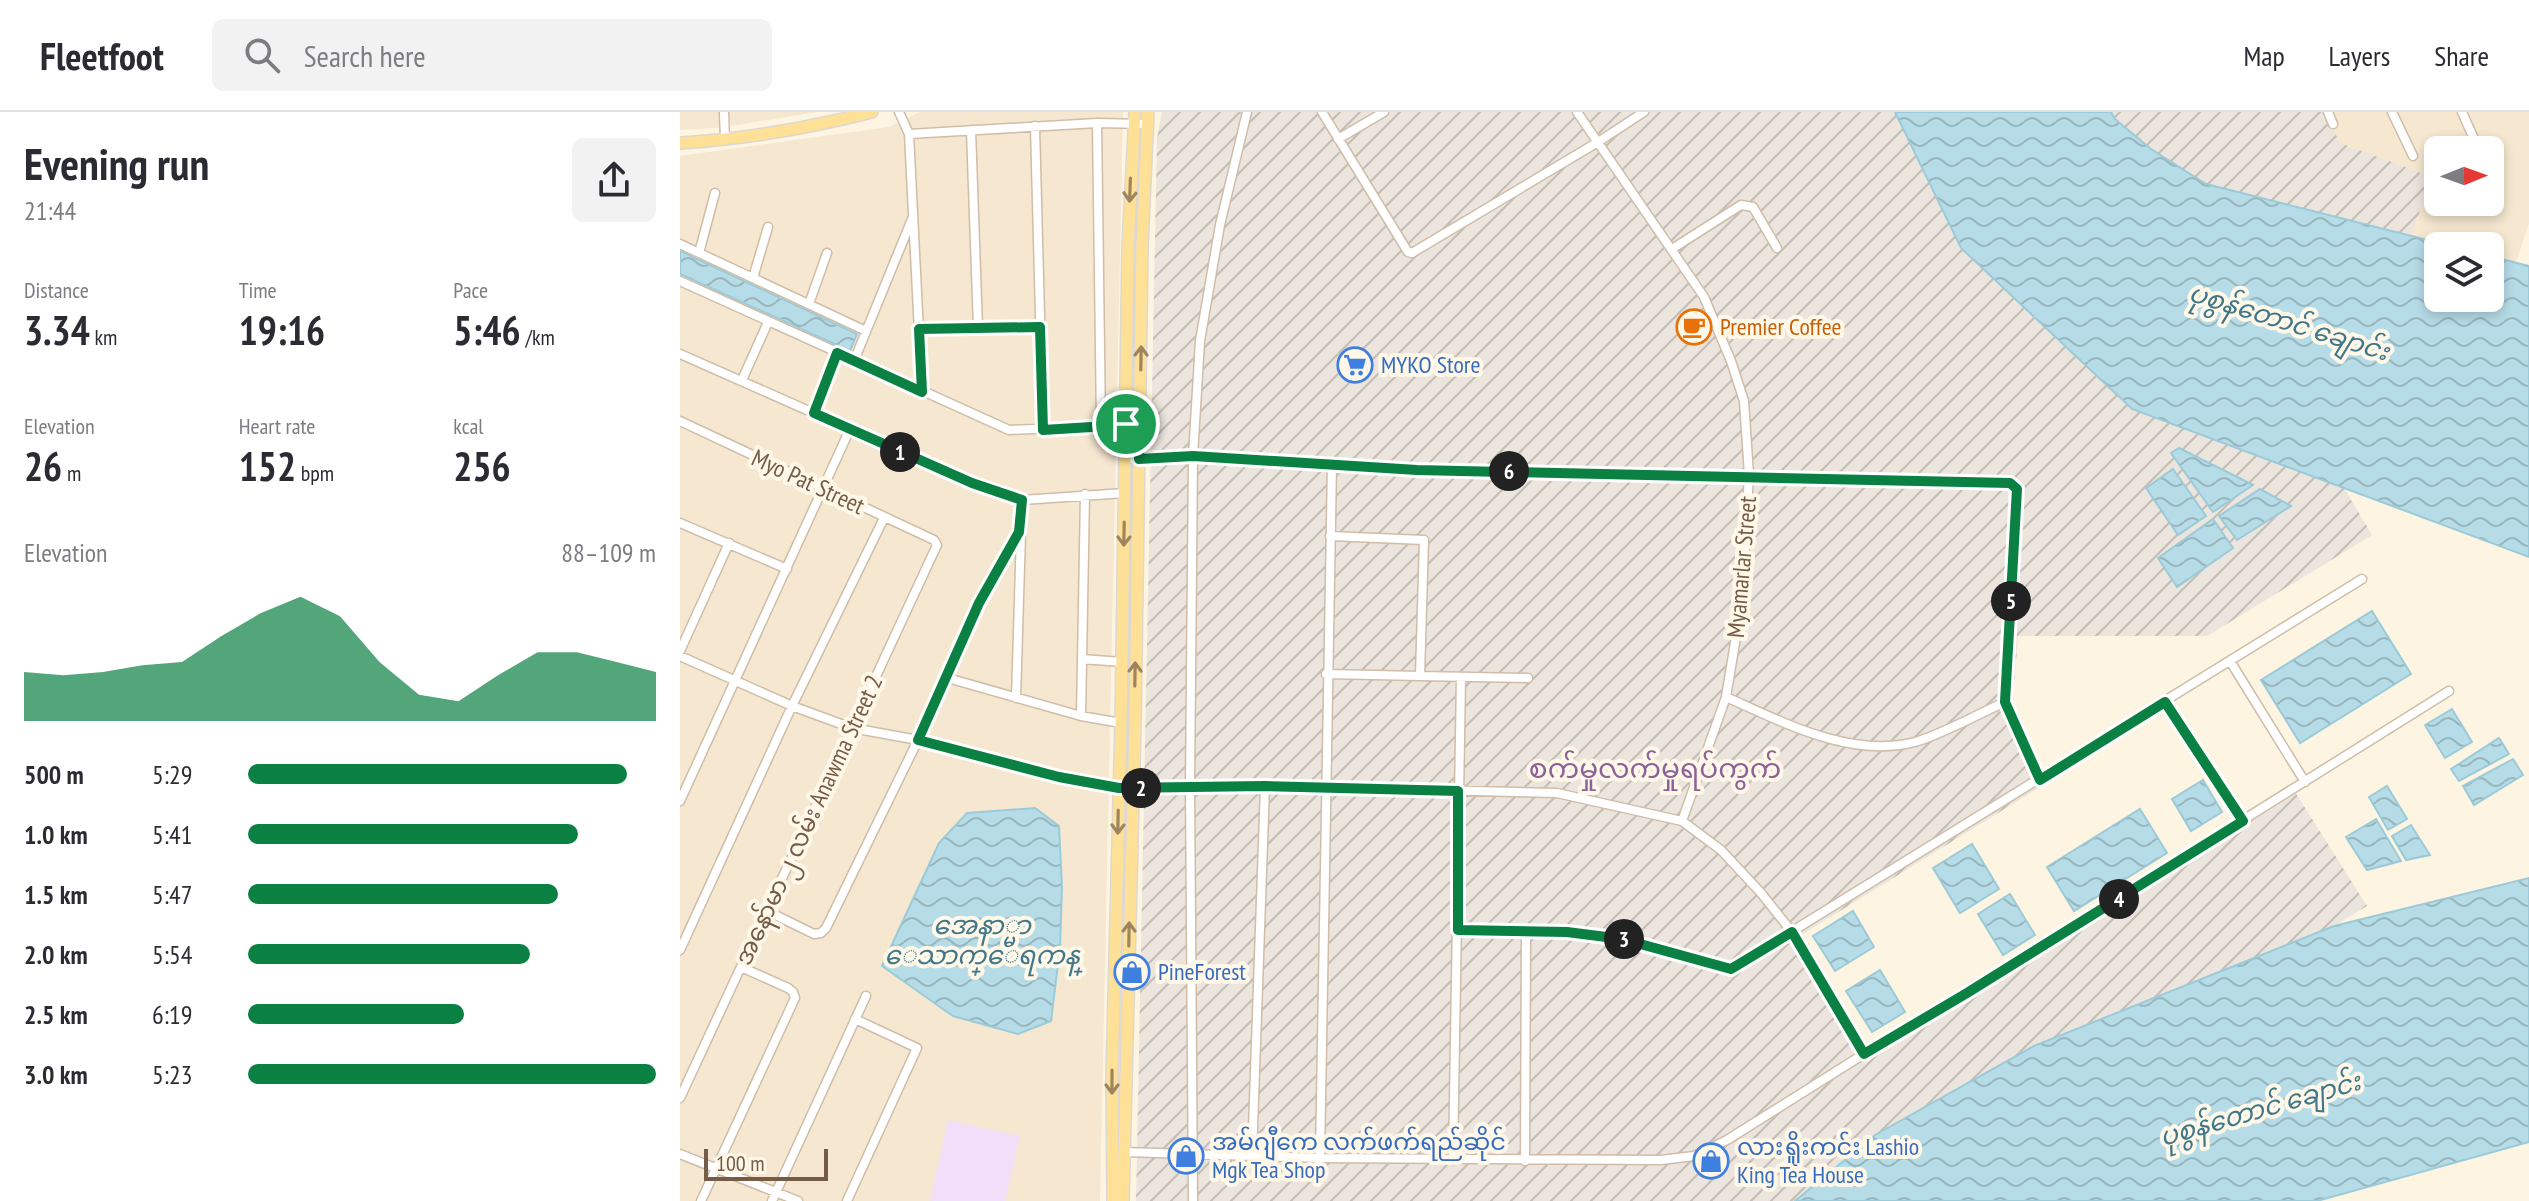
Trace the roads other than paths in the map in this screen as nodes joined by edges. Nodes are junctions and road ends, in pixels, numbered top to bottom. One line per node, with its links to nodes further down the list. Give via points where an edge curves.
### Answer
1 (724, 112): 21 (street)
2 (872, 112): 21 (main road)
3 (899, 112): 18 (street)
4 (1247, 112): 53 (street, via 1200,341)
5 (1322, 112): 20 (street)
6 (1384, 112): 20 (street)
7 (1577, 112): 22 (street, Myamarlar Street)
8 (1644, 112): 22 (street)
9 (2328, 112): 15 (street)
10 (2392, 112): 24 (street)
11 (2462, 112): 19 (street)
12 (1134, 117): 13 (street); 14 (street); 48 (main road, one-way to 48)
13 (1147, 118): 49 (main road, one-way to 13)
14 (1097, 123): 16 (street); 50 (street)
15 (2333, 124)
16 (1035, 126): 17 (street); 37 (street)
17 (971, 130): 18 (street); 38 (street)
18 (909, 134): 26 (street)
19 (2473, 136)
20 (1338, 139): 22 (street, via 1410,253)
21 (725, 140): 23 (main road)
22 (1598, 142): 30 (street, Myamarlar Street)
23 (680, 143)
24 (2413, 156)
25 (715, 193): 31 (street)
26 (914, 215): 39 (street); 40 (street)
27 (768, 227): 33 (street)
28 (680, 244): 31 (street)
29 (1777, 248): 30 (street, via 1753,207 1741,205)
30 (1672, 249): 57 (street, Myamarlar Street, via 1704,297 1731,361 1744,401)
31 (699, 253): 33 (street)
32 (827, 253): 35 (street)
33 (753, 278): 35 (street)
34 (680, 281): 36 (street)
35 (809, 304): 40 (street)
36 (768, 322): 41 (street); 44 (street)
37 (1040, 327): 38 (street); 52 (street)
38 (978, 328): 39 (street)
39 (919, 329): 45 (street)
40 (866, 331): 43 (street)
41 (837, 353): 43 (street); 46 (street)
42 (680, 354): 44 (street)
43 (854, 361): 45 (street)
44 (742, 380): 46 (street)
45 (922, 392): 52 (street, via 1009,430)
46 (814, 413): 51 (street)
47 (680, 421): 58 (street, Myo Pat Street)
48 (1126, 424): 49 (street); 50 (street); 54 (main road)
49 (1140, 424): 55 (main road)
50 (1101, 425): 52 (street)
51 (850, 429): 58 (street); 61 (street)
52 (1043, 430)
53 (1193, 456): 55 (street); 56 (street); 92 (street)
54 (1125, 459): 55 (street); 59 (main road)
55 (1139, 459): 95 (main road, one-way to 55)
56 (1332, 464): 57 (street); 65 (street)
57 (1749, 475): 81 (street, Myamarlar Street, via 1742,601); 83 (street, via 2010,483 2017,489)
58 (824, 489): 62 (street, Myo Pat Street); 68 (street)
59 (1125, 493): 60 (street); 73 (main road, one-way to 73)
60 (1085, 494): 61 (street); 71 (street)
61 (1022, 500): 64 (street)
62 (884, 518): 66 (street, Myo Pat Street); 85 (street)
63 (680, 523): 67 (street)
64 (1019, 532): 76 (street); 82 (street)
65 (1330, 536): 74 (street); 75 (street, via 1424,540)
66 (937, 542): 88 (street, အနော်မာ ၂ လမ်း Anawma Street 2)
67 (729, 543): 68 (street); 70 (street)
68 (787, 569): 79 (street)
69 (2362, 579): 72 (street)
70 (680, 654): 79 (street)
71 (1082, 659): 73 (street); 86 (street)
72 (2230, 661): 84 (street); 91 (street)
73 (1122, 662): 87 (main road)
74 (1326, 674): 75 (street); 96 (street)
75 (1420, 676): 77 (street)
76 (944, 677): 82 (street); 89 (street)
77 (1461, 677): 78 (street); 97 (street)
78 (1528, 678)
79 (735, 681): 85 (street); 98 (street)
80 (2449, 691): 91 (street)
81 (1726, 697): 83 (street, via 1830,739 1876,745 1915,742); 99 (street, Myamarlar Street)
82 (1016, 698): 86 (street)
83 (2005, 702): 90 (street)
84 (2165, 702): 90 (street); 100 (street)
85 (792, 706): 88 (street); 105 (street)
86 (1081, 716): 87 (street)
87 (1121, 723): 94 (main road)
88 (852, 728): 89 (street); 101 (street, အနော်မာ ၂ လမ်း Anawma Street 2)
89 (918, 740): 94 (street); 101 (street, via 826,928 814,934)
90 (2040, 780): 104 (street)
91 (2305, 782): 100 (street)
92 (1190, 786): 93 (street); 95 (street); 113 (street)
93 (1265, 786): 96 (street); 114 (street)
94 (1119, 788): 95 (street); 111 (main road, one-way to 111)
95 (1133, 788): 111 (main road, one-way to 95)
96 (1324, 788): 97 (street); 115 (street)
97 (1458, 791): 99 (street, via 1557,793); 102 (street)
98 (680, 801)
99 (1682, 821): 104 (street, via 1721,850)
100 (2243, 821): 109 (street)
101 (767, 911): 106 (street, အနော်မာ ၂ လမ်း Anawma Street 2)
102 (1458, 930): 103 (street); 116 (street)
103 (1526, 930): 104 (street, via 1622,939 1731,969); 117 (street)
104 (1792, 932): 109 (street)
105 (680, 950)
106 (741, 967): 110 (street, အနော်မာ ၂ လမ်း Anawma Street 2); 118 (street, via 788,988 795,998)
107 (866, 996): 108 (street)
108 (855, 1019): 119 (street); 122 (street, via 917,1048)
109 (1864, 1054): 117 (street, via 1694,1156)
110 (680, 1098)
111 (1118, 1152): 113 (street); 123 (main road); 124 (main road)
112 (680, 1154): 118 (street)
113 (1192, 1155): 114 (street); 125 (street)
114 (1252, 1157): 115 (street)
115 (1320, 1158): 116 (street)
116 (1453, 1160): 117 (street)
117 (1525, 1161)
118 (715, 1169): 119 (street); 120 (street)
119 (774, 1198): 121 (street)
120 (701, 1201)
121 (798, 1201)
122 (847, 1201)
123 (1113, 1201)
124 (1123, 1201)
125 (1193, 1201)

